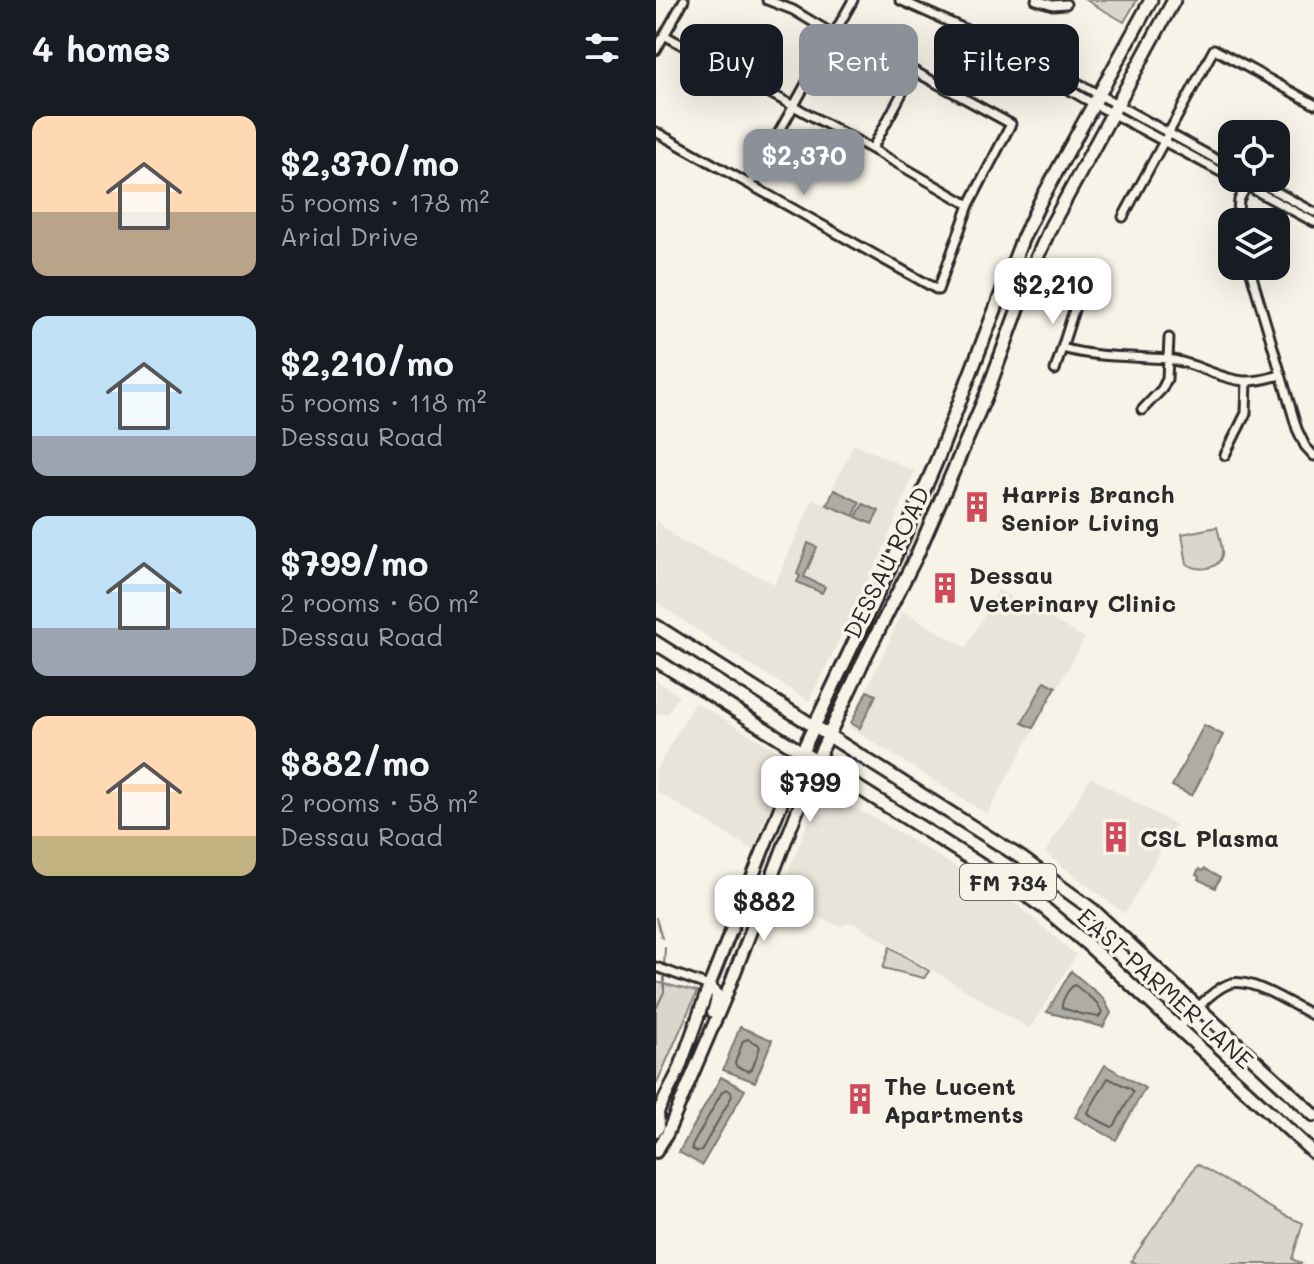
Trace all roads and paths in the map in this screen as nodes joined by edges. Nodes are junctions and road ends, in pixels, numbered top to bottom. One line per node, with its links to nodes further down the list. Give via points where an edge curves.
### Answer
1 (684, 0): 12 (street)
2 (767, 0): 9 (street)
3 (853, 0): 10 (street)
4 (900, 0): 11 (street)
5 (1036, 0): 8 (street)
6 (1151, 0): 18 (main road, DESSAU ROAD)
7 (1174, 0): 21 (main road, DESSAU ROAD)
8 (1066, 4)
9 (816, 24)
10 (839, 24)
11 (952, 24)
12 (664, 35): 13 (street); 20 (street)
13 (656, 50)
14 (934, 81): 25 (street, via 914,71)
15 (1079, 86): 18 (street)
16 (799, 95): 20 (street)
17 (961, 96): 31 (street, via 1011,124)
18 (1096, 99): 21 (street); 35 (main road, DESSAU ROAD)
19 (1314, 104): 23 (street, via 1214,49)
20 (793, 106): 25 (street); 28 (street)
21 (1115, 109): 23 (street); 24 (street); 36 (main road, DESSAU ROAD)
22 (656, 132): 28 (street)
23 (1169, 133): 24 (street); 26 (street)
24 (1164, 142): 27 (street); 33 (street)
25 (872, 149): 31 (street)
26 (1218, 160)
27 (1218, 167)
28 (750, 184): 31 (street, via 938,290)
29 (1266, 192): 34 (street)
30 (1272, 192): 32 (street)
31 (969, 205)
32 (1314, 212)
33 (1123, 217)
34 (1314, 222)
35 (1011, 267): 36 (main road); 48 (main road, DESSAU ROAD)
36 (1031, 273): 49 (main road, DESSAU ROAD, via 987,393)
37 (1253, 280): 43 (street)
38 (1080, 291): 40 (street)
39 (1169, 338): 41 (street)
40 (1062, 348): 41 (street); 42 (street)
41 (1167, 359): 44 (street); 45 (street, via 1165,385)
42 (1055, 370)
43 (1281, 375): 44 (street); 47 (street, via 1300,438)
44 (1247, 381): 46 (street, via 1246,413)
45 (1142, 410)
46 (1225, 455)
47 (1314, 456)
48 (898, 550): 49 (main road); 52 (main road, DESSAU ROAD)
49 (916, 557): 53 (main road, DESSAU ROAD)
50 (659, 630): 52 (main road, EAST PARMER LANE / FM 734)
51 (656, 660): 54 (main road, EAST PARMER LANE / FM 734)
52 (814, 726): 53 (main road, EAST PARMER LANE / FM 734); 54 (main road, DESSAU ROAD)
53 (828, 734): 55 (main road, DESSAU ROAD); 60 (main road, EAST PARMER LANE / FM 734, via 1093,910)
54 (802, 752): 55 (main road, EAST PARMER LANE / FM 734); 56 (main road, DESSAU ROAD)
55 (817, 760): 59 (main road, DESSAU ROAD); 62 (main road, EAST PARMER LANE / FM 734, via 1044,908)
56 (724, 949): 58 (main road, DESSAU ROAD); 59 (main road, via 718,982)
57 (656, 967): 58 (street)
58 (704, 984): 63 (main road, via 717,994); 64 (main road, DESSAU ROAD, via 679,1070)
59 (725, 998): 63 (main road, DESSAU ROAD)
60 (1198, 1008): 61 (street, via 1233,983 1256,986); 62 (street); 65 (main road, EAST PARMER LANE / FM 734)
61 (1314, 1016)
62 (1179, 1027): 68 (main road, EAST PARMER LANE / FM 734)
63 (708, 1037): 67 (main road, DESSAU ROAD)
64 (657, 1114): 66 (main road, DESSAU ROAD)
65 (1314, 1115)
66 (656, 1131)
67 (656, 1152)
68 (1314, 1153)

